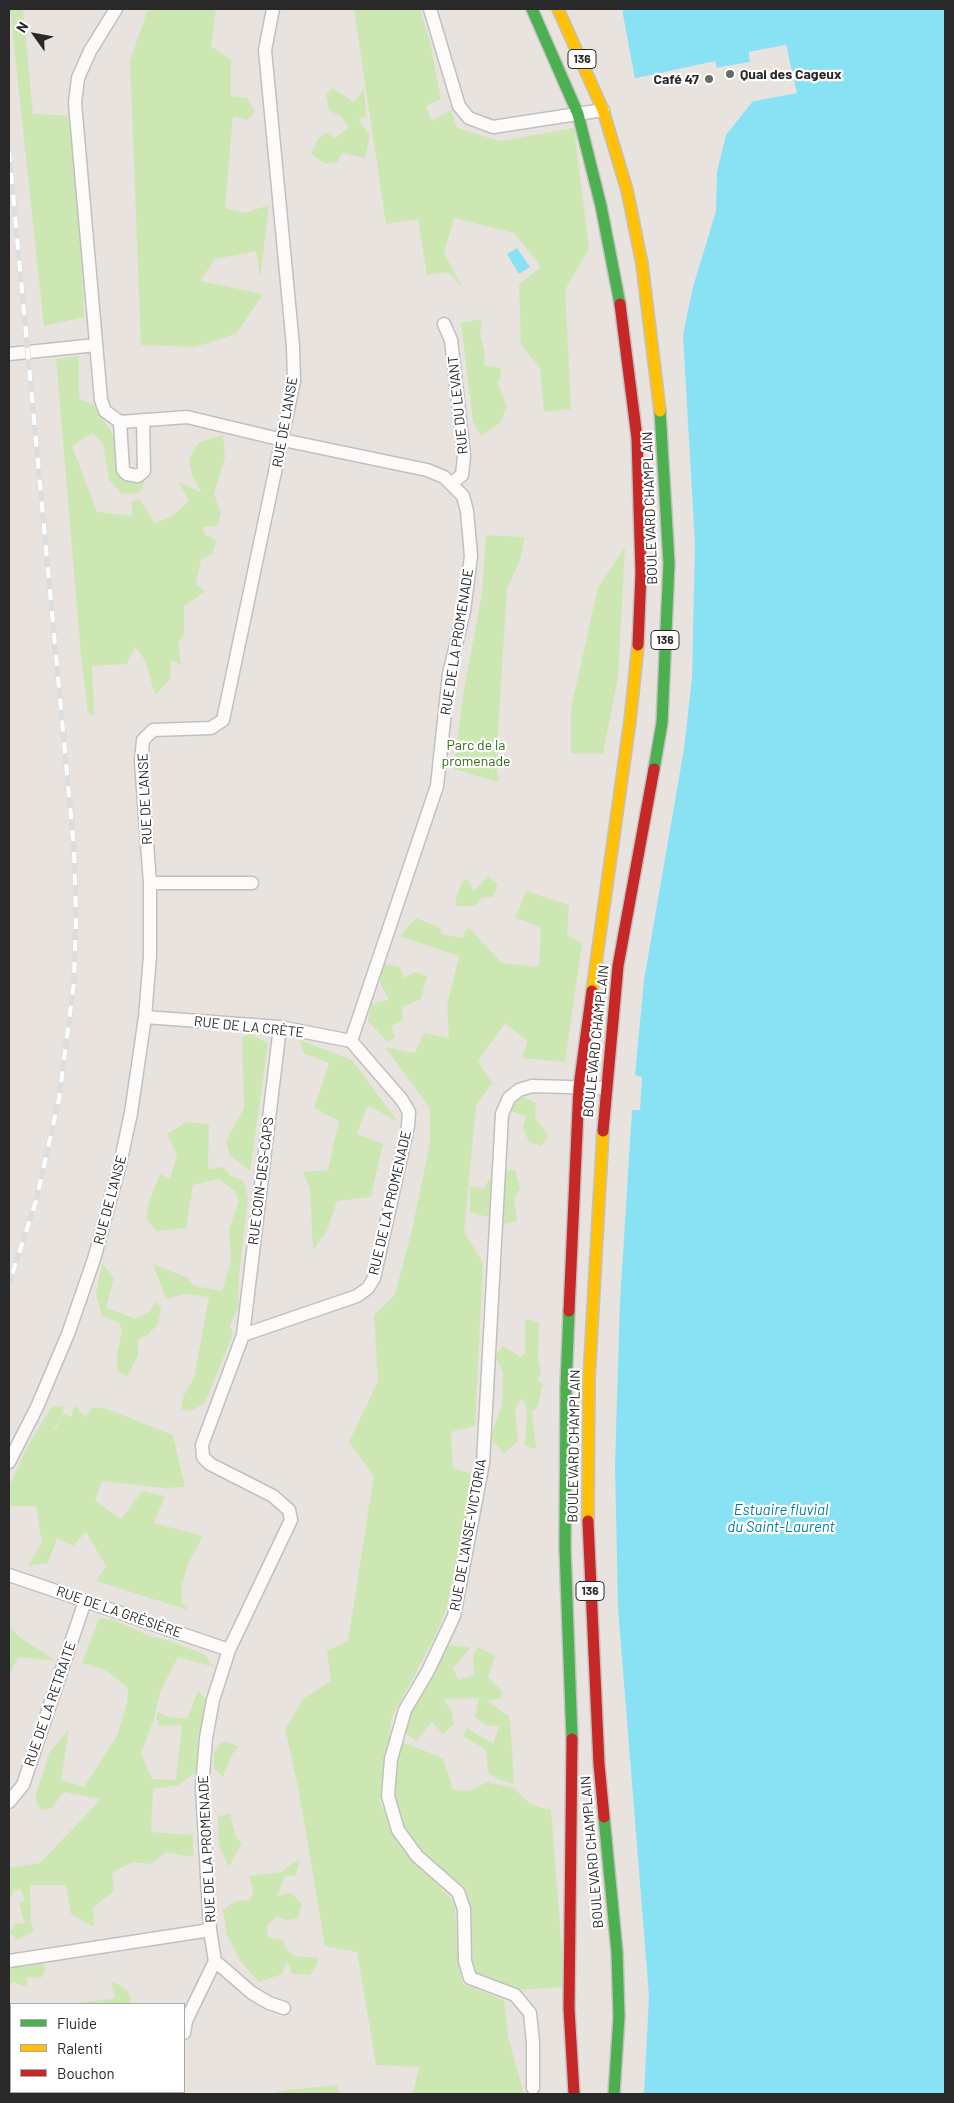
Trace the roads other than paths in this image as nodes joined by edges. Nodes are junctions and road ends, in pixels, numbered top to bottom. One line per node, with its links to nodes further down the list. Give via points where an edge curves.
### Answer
1 (116, 9): 9 (street, via 90,51 78,78 75,104)
2 (273, 9): 13 (street, RUE DE L'ANSE, via 265,50 294,346 294,381)
3 (430, 9): 7 (street, via 460,106 469,118 493,127)
4 (532, 9): 7 (main road, BOULEVARD CHAMPLAIN / 136)
5 (558, 9): 6 (main road, BOULEVARD CHAMPLAIN / 136)
6 (603, 110): 7 (street); 21 (main road, BOULEVARD CHAMPLAIN / 136, via 627,190 642,264 656,369 669,563 662,724 618,966)
7 (578, 114): 20 (main road, BOULEVARD CHAMPLAIN / 136, via 603,215 625,329 637,438 641,573 630,720)
8 (444, 324): 14 (street, RUE DU LEVANT, via 451,340 464,456 462,474)
9 (96, 345): 10 (street); 12 (street, via 104,411)
10 (9, 354)
11 (143, 421): 12 (street); 12 (street, via 144,471 138,476 123,470); 13 (street, via 187,417)
12 (120, 422)
13 (283, 440): 14 (street, via 427,470); 15 (street, RUE DE L'ANSE, via 223,720 211,728 153,730 143,740 141,762)
14 (452, 483): 19 (street, RUE DE LA PROMENADE, via 463,496 467,511 470,556 464,611 450,674 437,786)
15 (150, 883): 16 (street); 17 (street, RUE DE L'ANSE)
16 (252, 883)
17 (146, 1017): 18 (street, RUE DE LA CRÈTE); 23 (street, RUE DE L'ANSE, via 120,1164 94,1259 68,1334)
18 (280, 1027): 19 (street, RUE DE LA CRÈTE); 22 (street, RUE COIN-DES-CAPS)
19 (351, 1042): 22 (street, RUE DE LA PROMENADE, via 409,1112 374,1278 368,1288 357,1296)
20 (579, 1087): 21 (street); 33 (street, RUE DE L'ANSE-VICTORIA, via 532,1086 519,1090 509,1098 502,1114 483,1463 454,1616 405,1710 391,1759 388,1796 403,1837 417,1856 458,1892 464,1909 465,1961 470,1978 515,1995 530,2013 534,2044); 34 (main road, BOULEVARD CHAMPLAIN / 136, via 565,1467 574,1774 569,2008)
21 (605, 1088): 35 (main road, BOULEVARD CHAMPLAIN / 136, via 589,1379 588,1547 599,1764 617,1952 619,2017)
22 (242, 1335): 26 (street, RUE DE LA PROMENADE, via 206,1431 203,1457 223,1472 274,1496 289,1510 291,1520)
23 (9, 1462)
24 (9, 1575): 25 (street, RUE DE LA GRÉSIÈRE)
25 (85, 1601): 26 (street, RUE DE LA GRÉSIÈRE); 27 (street, RUE DE LA RETRAITE, via 23,1785)
26 (229, 1650): 28 (street, RUE DE LA PROMENADE, via 213,1700 202,1786)
27 (9, 1802)
28 (210, 1930): 29 (street, RUE DE LA PROMENADE); 30 (street)
29 (9, 1961)
30 (215, 1961): 31 (street, via 252,1993); 32 (street)
31 (284, 2008)
32 (185, 2027)
33 (533, 2088)
34 (574, 2094)
35 (614, 2094)

